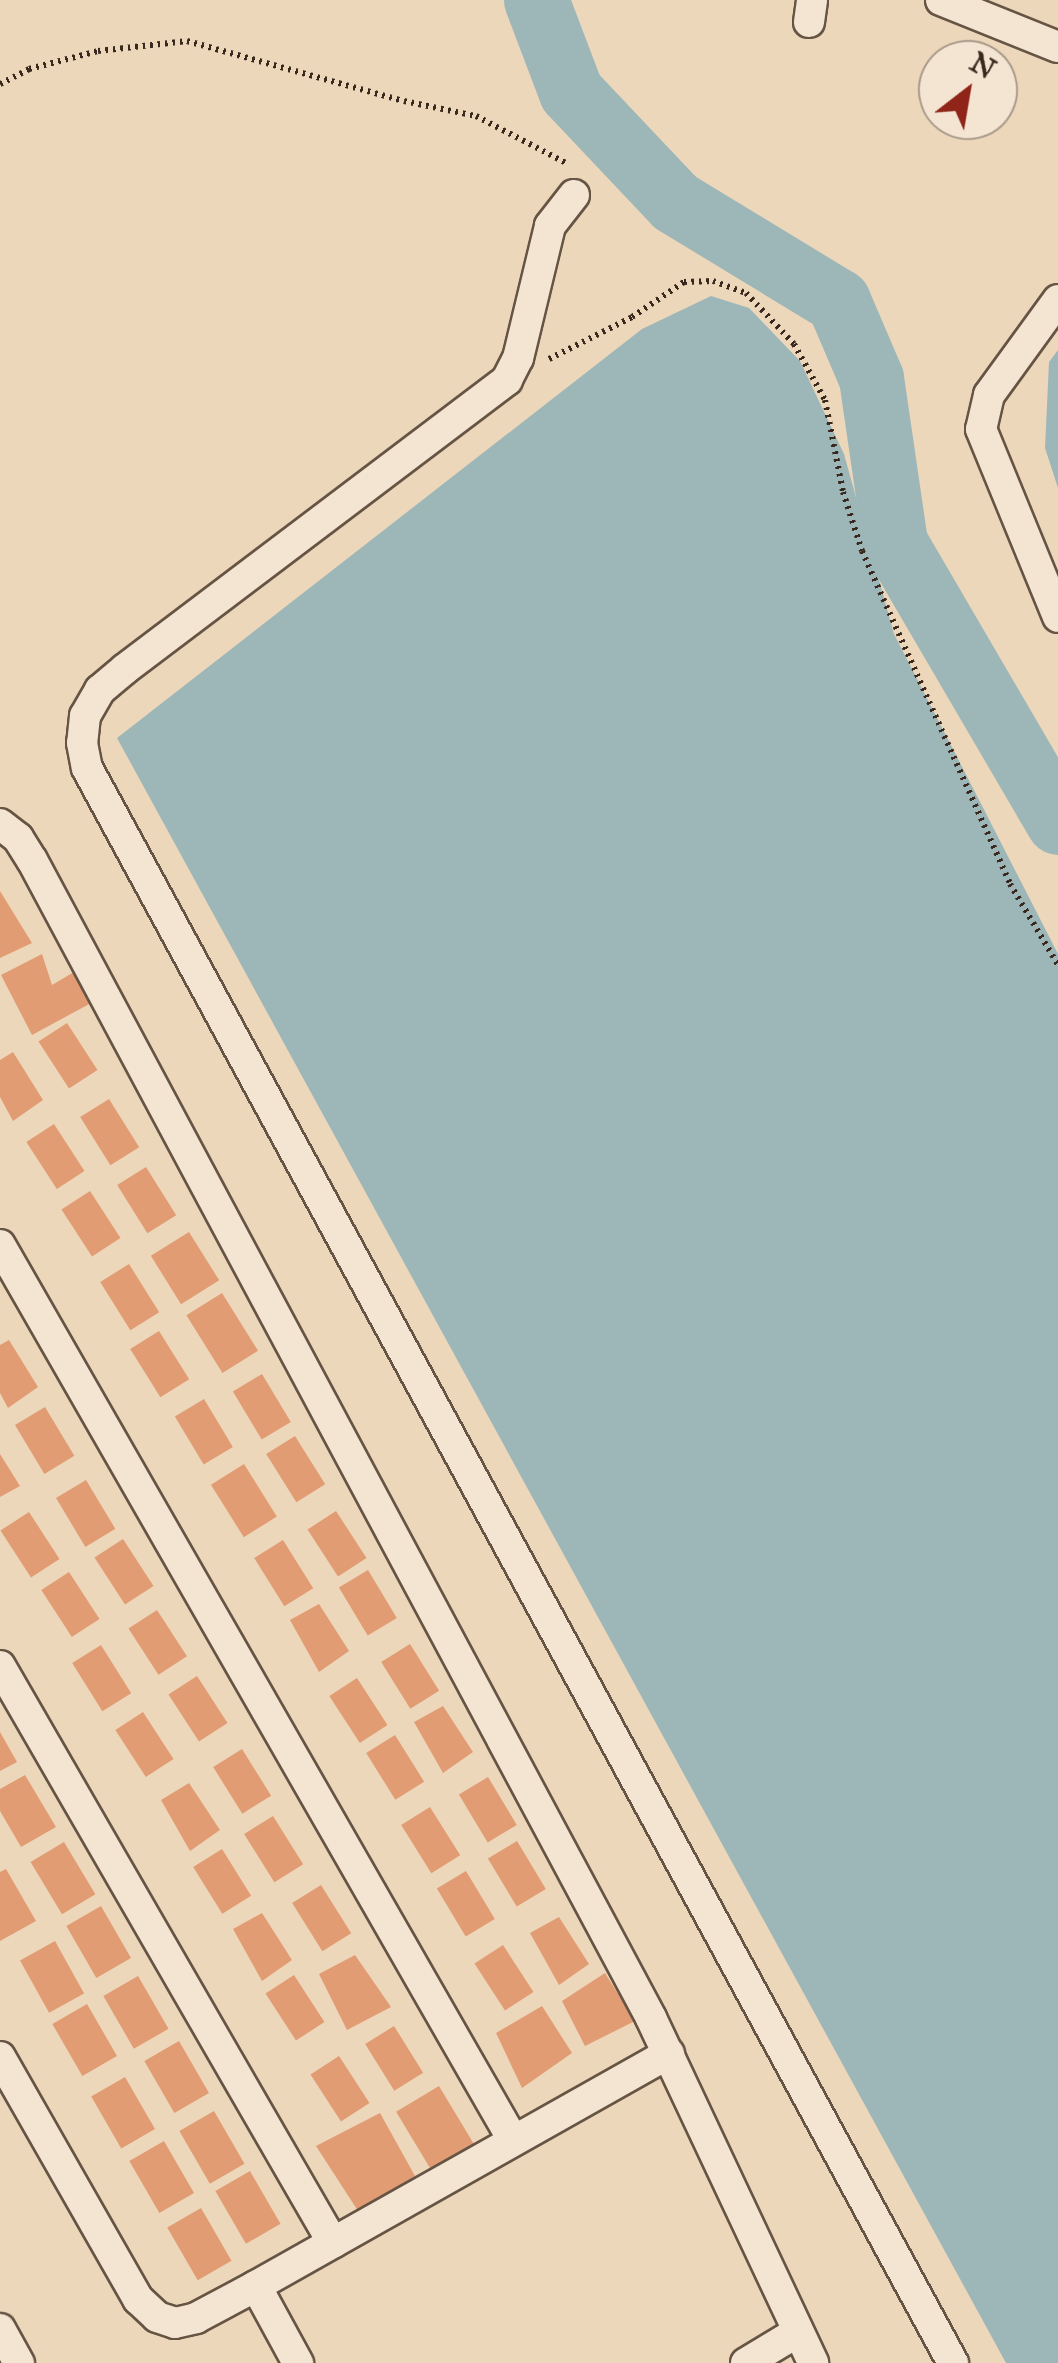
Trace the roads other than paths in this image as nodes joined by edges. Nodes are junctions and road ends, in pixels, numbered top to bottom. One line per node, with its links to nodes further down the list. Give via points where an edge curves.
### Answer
1 (942, 0): 2 (street)
2 (1058, 47)
3 (574, 195): 20 (street, via 550,226 508,380 100,690 85,716 82,743 88,768)
4 (1058, 300): 5 (street, via 989,396 982,429)
5 (1058, 617)
6 (0, 824): 9 (street, via 32,860)
7 (0, 1245): 11 (street)
8 (0, 1666): 12 (street)
9 (669, 2053): 11 (street); 15 (street)
10 (0, 2057): 13 (street, via 138,2299 157,2317 175,2323 196,2318)
11 (513, 2140): 12 (street)
12 (334, 2243): 13 (street)
13 (256, 2286): 17 (street)
14 (0, 2329): 16 (street)
15 (796, 2332): 18 (street); 19 (street)
16 (19, 2363)
17 (298, 2363)
18 (746, 2363)
19 (814, 2363)
20 (953, 2363)

